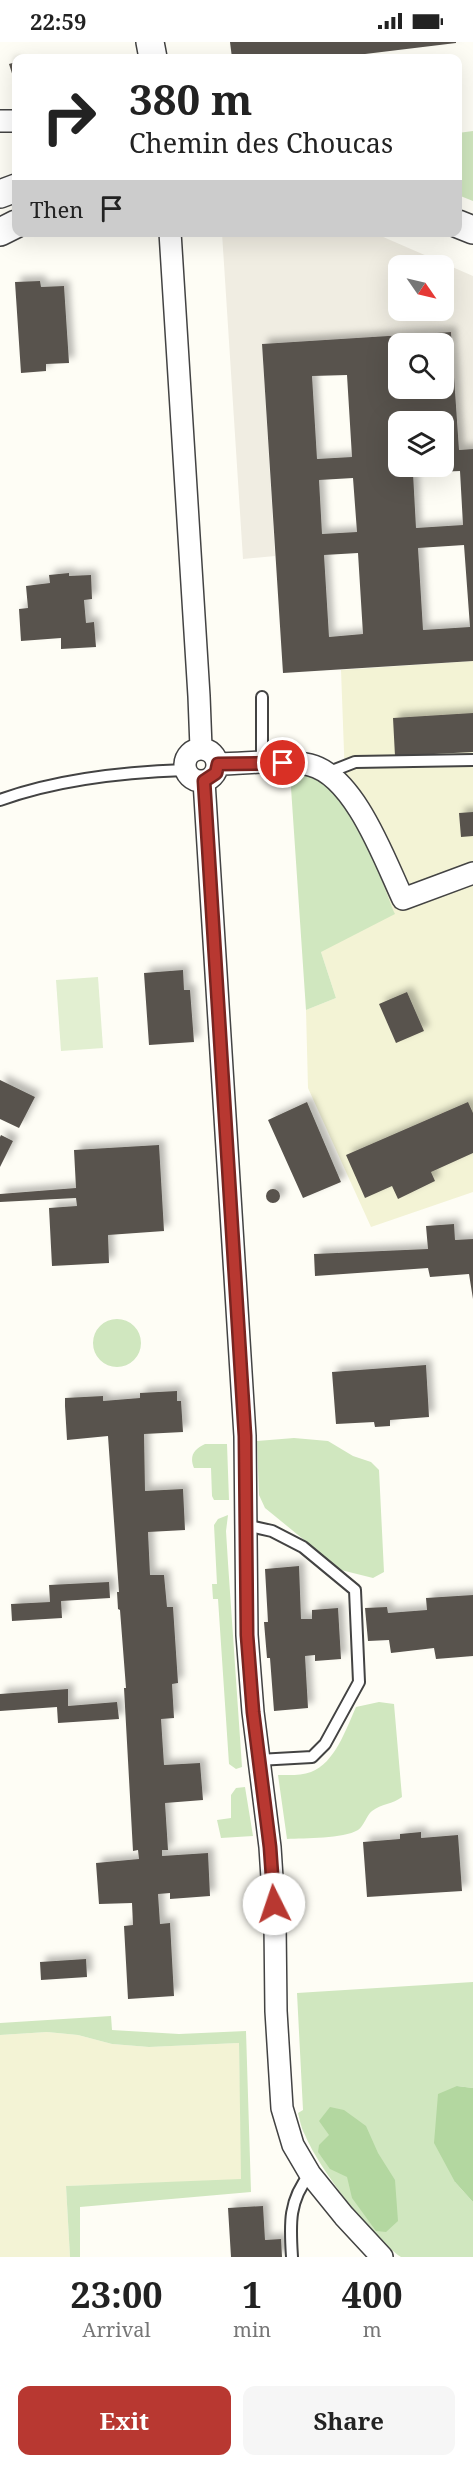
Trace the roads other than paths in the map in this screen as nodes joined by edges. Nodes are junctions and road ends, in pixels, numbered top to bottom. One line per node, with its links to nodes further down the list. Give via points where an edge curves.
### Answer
1 (170, 237): 3 (street)
2 (262, 697): 5 (lane)
3 (201, 748): 6 (street, via 210,751); 7 (street, via 189,754)
4 (473, 760): 8 (lane, via 355,762)
5 (262, 763): 6 (street); 8 (street, via 296,763)
6 (218, 764): 9 (street, via 216,773)
7 (185, 770): 9 (street, via 195,780); 10 (lane, via 64,783)
8 (327, 772): 11 (street, via 352,799 367,823 403,899)
9 (204, 781): 12 (street, via 245,1436)
10 (0, 800)
11 (473, 873)
12 (245, 1525): 13 (street, via 247,1635); 13 (lane, via 272,1531 303,1547 355,1590 358,1638 358,1682 319,1752 312,1757)
13 (258, 1760): 14 (street, via 275,1913 282,2108 292,2145)
14 (310, 2174): 15 (lane, via 300,2187 290,2218); 16 (street)
15 (292, 2257)
16 (382, 2257)

